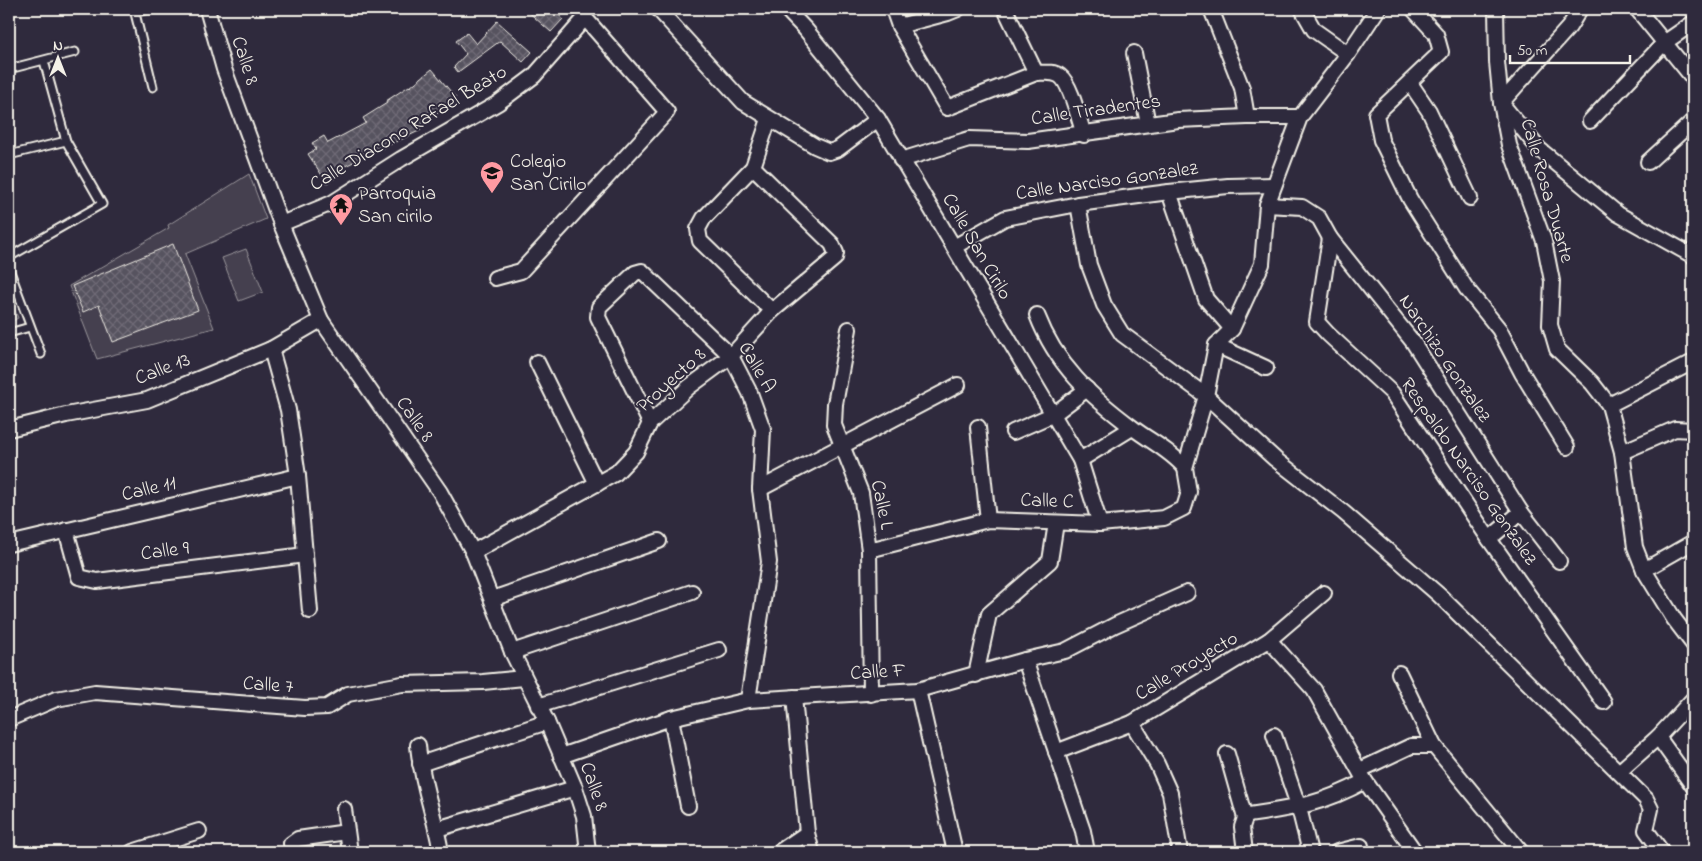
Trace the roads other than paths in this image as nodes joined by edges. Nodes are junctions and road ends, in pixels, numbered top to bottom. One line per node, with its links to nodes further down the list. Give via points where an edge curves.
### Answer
1 (150, 9): 15 (lane)
2 (207, 9): 48 (street, Calle 8, via 224,69)
3 (658, 9): 33 (street, via 743,102)
4 (786, 9): 32 (street, Calle San Cirilo)
5 (893, 9): 18 (street)
6 (958, 9): 18 (street)
7 (1005, 9): 25 (street)
8 (1211, 9): 30 (street, via 1242,88)
9 (1302, 9): 22 (street, via 1314,30)
10 (1378, 9): 22 (street)
11 (1413, 9): 27 (street, via 1436,34 1442,52)
12 (1496, 9): 29 (street, Calle Rosa Duarte)
13 (1580, 9): 29 (street, via 1569,27)
14 (1636, 9): 19 (street)
15 (134, 11): 28 (lane)
16 (588, 13): 48 (street, Calle Diacono Rafael Beato, via 534,76 498,103 332,203); 54 (street, Calle Diacono Rafael Beato, via 667,112 521,271)
17 (1693, 23): 19 (street)
18 (900, 26): 25 (street, via 948,108)
19 (1664, 43): 26 (street); 35 (street)
20 (75, 52): 23 (lane)
21 (1134, 52): 36 (street)
22 (1348, 54): 31 (street)
23 (44, 61): 24 (lane); 38 (lane)
24 (9, 70)
25 (1036, 73): 37 (street, via 1058,74 1066,82)
26 (1693, 78)
27 (1410, 83): 45 (street, via 1429,111); 81 (street, via 1376,114 1381,140 1410,199 1466,288 1498,329)
28 (153, 87)
29 (1501, 103): 51 (street, via 1539,148 1618,214); 72 (street, Calle Rosa Duarte, via 1509,145 1544,241 1552,280 1550,326 1556,348 1592,383)
30 (1247, 116): 31 (street, Calle Tiradentes); 36 (street, Calle Tiradentes)
31 (1300, 117): 43 (street)
32 (878, 119): 33 (street, via 829,152); 40 (street, Calle San Cirilo)
33 (769, 120): 42 (street)
34 (1693, 120): 41 (street)
35 (1590, 121)
36 (1148, 124): 37 (street, Calle Tiradentes)
37 (1084, 134): 40 (street, Calle Tiradentes, via 1028,141 969,139)
38 (66, 141): 39 (lane); 52 (lane, via 102,204)
39 (9, 156)
40 (901, 160): 50 (street, Calle San Cirilo)
41 (1648, 162)
42 (753, 167): 55 (street, via 704,218 698,235 700,241); 55 (street, Proyecto 8, via 832,244 836,253 832,262)
43 (1274, 185): 44 (street, Calle Narciso Gonzalez); 47 (street)
44 (1169, 192): 46 (street, Calle Narciso Gonzalez); 60 (street, via 1206,299)
45 (1470, 198)
46 (1078, 204): 50 (street, Calle Narciso Gonzalez, via 1005,218); 71 (street, via 1089,266 1104,305 1122,334)
47 (1267, 205): 49 (street, Narchizo Gonzalez, via 1302,207 1319,218); 60 (street, via 1262,264)
48 (281, 224): 57 (street, Calle 8)
49 (1330, 238): 88 (street, Narchizo Gonzalez, via 1414,342); 93 (street, Respaldo Narciso Gonzalez, via 1317,322 1392,393)
50 (954, 248): 73 (street, Calle San Cirilo)
51 (1691, 250)
52 (9, 257)
53 (9, 269): 58 (lane)
54 (495, 278)
55 (772, 311): 65 (street, Proyecto 8)
56 (1036, 315): 70 (street, via 1067,371)
57 (321, 320): 63 (street, Calle 13); 98 (street, Calle 8, via 440,492)
58 (30, 327): 61 (lane); 64 (lane)
59 (848, 329): 80 (street, Calle L, via 834,425)
60 (1232, 329): 62 (street)
61 (9, 333)
62 (1216, 345): 68 (street); 71 (street)
63 (271, 348): 77 (street, Calle 13, via 147,400); 85 (street, via 288,410)
64 (41, 354)
65 (731, 356): 74 (street, Proyecto 8, via 689,387); 74 (street, Calle A, via 648,275 642,271 635,273 600,307 598,317); 87 (street, Calle A, via 764,429)
66 (537, 362): 86 (street)
67 (1693, 362): 72 (street)
68 (1266, 368)
69 (958, 385): 80 (street)
70 (1087, 389): 73 (street); 76 (street)
71 (1206, 396): 84 (street); 134 (street, via 1275,459 1440,595)
72 (1609, 405): 82 (street, Calle Rosa Duarte)
73 (1054, 414): 79 (street); 83 (street, Calle San Cirilo)
74 (650, 423): 86 (street, Proyecto 8, via 636,452 616,473)
75 (978, 427): 89 (street)
76 (1132, 428): 83 (street); 84 (street)
77 (9, 429)
78 (1693, 430): 82 (street, via 1675,430)
79 (1012, 432)
80 (843, 446): 87 (street); 97 (street, Calle L, via 861,493)
81 (1567, 447)
82 (1622, 452): 101 (street, Calle Rosa Duarte, via 1634,547)
83 (1080, 460): 91 (street, Calle San Cirilo)
84 (1185, 468): 91 (street, Calle C, via 1189,492 1184,508 1164,518)
85 (298, 476): 92 (street, Calle 11); 99 (street)
86 (597, 484): 98 (street, Proyecto 8)
87 (760, 489): 118 (street, Calle A, via 769,562)
88 (1522, 512): 93 (street); 100 (street, Narchizo Gonzalez)
89 (988, 520): 90 (street, Calle C); 97 (street, Calle C)
90 (1056, 523): 91 (street, Calle C); 113 (street, via 1050,561 989,614)
91 (1100, 524)
92 (66, 530): 96 (street, Calle 11); 99 (street, Calle 9, via 76,573 91,580)
93 (1489, 539): 120 (street, Respaldo Narciso Gonzalez)
94 (659, 541): 105 (street)
95 (1693, 542): 101 (street)
96 (9, 544)
97 (869, 550): 116 (street, Calle L)
98 (473, 552): 105 (street, Calle 8)
99 (304, 555): 106 (street)
100 (1559, 561)
101 (1644, 570): 108 (street, Calle Rosa Duarte)
102 (692, 592): 110 (street)
103 (1187, 593): 111 (street, Calle F, via 1064,651)
104 (1324, 593): 107 (street, Calle Proyecto)
105 (492, 599): 110 (street, Calle 8)
106 (310, 611)
107 (1269, 640): 125 (street, Calle Proyecto); 135 (street, via 1314,690)
108 (1693, 644)
109 (719, 650): 121 (street)
110 (512, 652): 114 (street, Calle 8)
111 (1025, 660): 113 (street, Calle F); 130 (street)
112 (1399, 673): 129 (street)
113 (976, 675): 115 (street, Calle F)
114 (524, 678): 121 (street, Calle 8); 122 (street, Calle 7, via 402,684 348,694 327,707 305,708 95,692 56,699)
115 (918, 690): 116 (street, Calle F); 154 (street)
116 (871, 694): 117 (street, Calle F)
117 (794, 697): 118 (street, Calle F); 145 (street)
118 (748, 700): 123 (street, Calle F)
119 (1693, 700): 127 (street)
120 (1604, 702)
121 (538, 706): 124 (street, Calle 8)
122 (9, 718)
123 (671, 718): 132 (street, Calle F); 138 (street)
124 (547, 722): 132 (street, Calle 8); 133 (street)
125 (1132, 723): 130 (street, Calle Proyecto); 156 (street, via 1170,793)
126 (1274, 735): 139 (street)
127 (1658, 737): 134 (street); 136 (street)
128 (418, 745): 133 (street)
129 (1434, 746): 135 (street, via 1412,746); 161 (street)
130 (1056, 752): 155 (street)
131 (1227, 754): 141 (street)
132 (561, 756): 137 (street, Calle 8)
133 (420, 764): 142 (street)
134 (1620, 771): 162 (street, via 1650,803 1646,830)
135 (1362, 775): 139 (street, via 1337,796); 160 (street)
136 (1693, 786)
137 (575, 788): 142 (street); 151 (street, Calle 8, via 584,816)
138 (688, 806)
139 (1299, 808): 141 (street); 158 (street)
140 (344, 809): 144 (street)
141 (1245, 818): 157 (street, via 1242,828)
142 (437, 829): 150 (street)
143 (199, 832): 147 (street)
144 (347, 832): 148 (street, via 298,839 291,844); 149 (street)
145 (807, 833): 152 (street); 153 (street)
146 (1361, 846): 159 (street)
147 (132, 852)
148 (293, 852)
149 (350, 852)
150 (441, 852)
151 (588, 852)
152 (779, 852)
153 (812, 852)
154 (955, 852)
155 (1087, 852)
156 (1180, 852)
157 (1245, 852)
158 (1310, 852)
159 (1337, 852)
160 (1415, 852)
161 (1521, 852)
162 (1662, 852)

